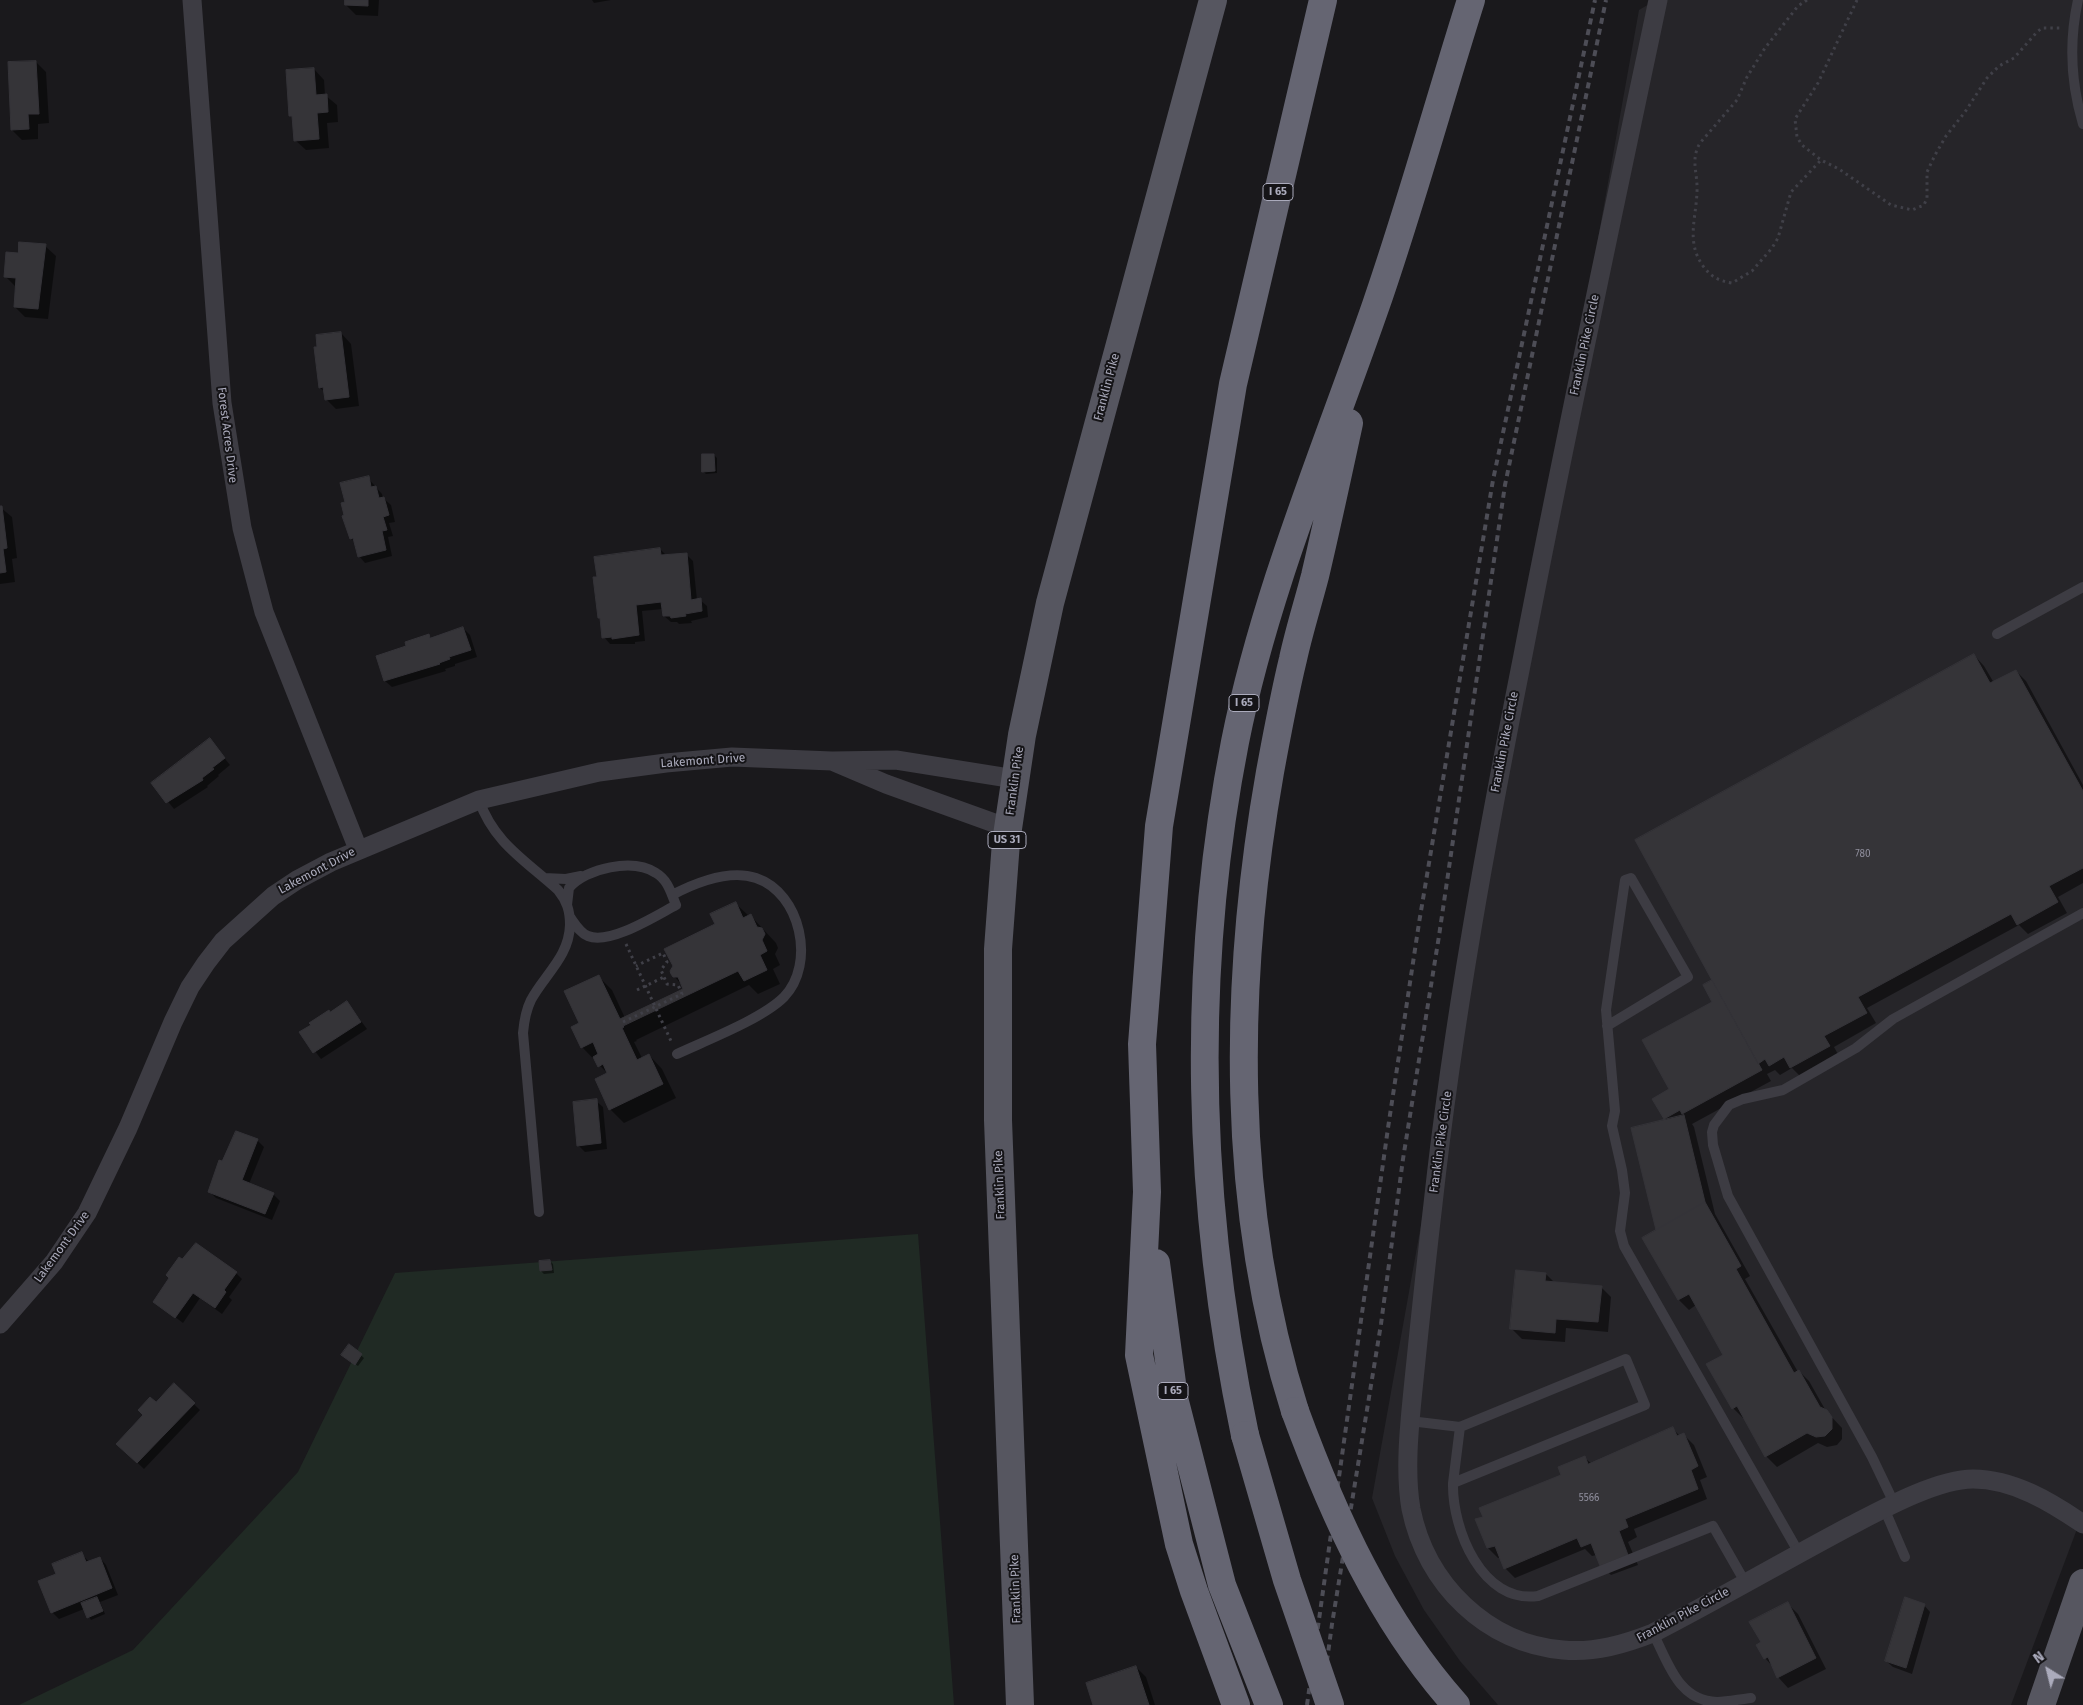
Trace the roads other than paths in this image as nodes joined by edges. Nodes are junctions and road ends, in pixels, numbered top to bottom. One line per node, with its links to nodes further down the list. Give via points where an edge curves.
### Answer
1 (192, 0): 15 (street, Forest Acres Drive, via 222,403 238,512 264,612)
2 (1213, 0): 12 (main road, Franklin Pike / US 31, via 1066,537 1033,676)
3 (1323, 0): 24 (highway, I 65, via 1233,384 1158,826 1142,1044)
4 (1471, 0): 8 (highway, I 65)
5 (1658, 0): 27 (street, Franklin Pike Circle, via 1552,504 1486,840 1440,1138)
6 (2078, 0): 7 (lane, via 2073,29 2074,80)
7 (2083, 124)
8 (1377, 302): 41 (highway, I 65, bridge, via 1302,512 1256,657 1234,752 1214,883 1205,1026 1207,1168 1227,1344 1245,1435 1287,1580); 42 (highway, bridge, via 1314,579 1294,652 1259,848 1250,935 1245,1043 1246,1117 1264,1293 1295,1411 1320,1476 1366,1574 1403,1637)
9 (2083, 587): 10 (lane)
10 (1998, 634)
11 (832, 761): 12 (street, Lakemont Drive, via 896,760); 13 (street, Lakemont Drive, via 732,757 666,763 599,772); 14 (street, Lakemont Drive)
12 (1015, 779): 14 (main road, Franklin Pike / US 31)
13 (479, 800): 15 (street, Lakemont Drive); 17 (lane, via 497,835)
14 (1008, 828): 38 (main road, Franklin Pike / US 31, via 998,949 997,1051)
15 (358, 849): 26 (street, Lakemont Drive, via 273,896 223,941 206,963 172,1022 128,1128 87,1213 54,1262)
16 (589, 874): 17 (lane, via 566,879); 18 (lane, via 636,866 662,877); 19 (lane, via 569,888)
17 (544, 878): 19 (lane, via 558,890)
18 (672, 895): 21 (lane, via 676,905 604,938 587,936); 23 (lane, via 704,880 755,878 778,893 787,905 795,919 801,948 796,979 779,1001 759,1015)
19 (567, 906): 21 (lane)
20 (2083, 913): 30 (lane, via 1893,1019 1856,1048 1783,1090 1728,1105 1714,1125 1714,1145 1728,1196 1872,1457)
21 (570, 917): 25 (lane, via 565,949 532,998 523,1033)
22 (1607, 1026): 22 (lane, via 1606,1010 1625,880 1630,878 1688,977); 32 (lane, via 1615,1111 1612,1126 1625,1193 1620,1231 1624,1246)
23 (677, 1054)
24 (1147, 1192): 39 (highway, via 1138,1356 1179,1544); 40 (highway, I 65, via 1174,1398 1222,1585)
25 (539, 1212)
26 (0, 1324)
27 (1410, 1421): 28 (lane); 36 (street, Franklin Pike Circle, via 1410,1497 1417,1530 1425,1553 1439,1577 1471,1612 1512,1638 1564,1651 1613,1647)
28 (1460, 1427): 29 (lane); 29 (lane, via 1626,1359 1645,1404)
29 (1453, 1483): 34 (lane, via 1454,1508 1470,1553 1484,1573 1512,1594 1527,1598 1538,1596 1713,1526)
30 (1889, 1506): 31 (street, Franklin Pike Circle, via 1959,1480 1987,1480 2014,1486 2062,1509); 32 (street, Franklin Pike Circle); 33 (lane)
31 (2083, 1524)
32 (1799, 1553): 34 (street, Franklin Pike Circle)
33 (1905, 1557)
34 (1745, 1582): 36 (street, Franklin Pike Circle)
35 (2083, 1583): 43 (main road)
36 (1653, 1633): 37 (lane, via 1677,1681 1692,1696 1716,1702)
37 (1751, 1698)
38 (1020, 1705)
39 (1236, 1705)
40 (1269, 1705)
41 (1330, 1705)
42 (1456, 1705)
43 (2040, 1705)

